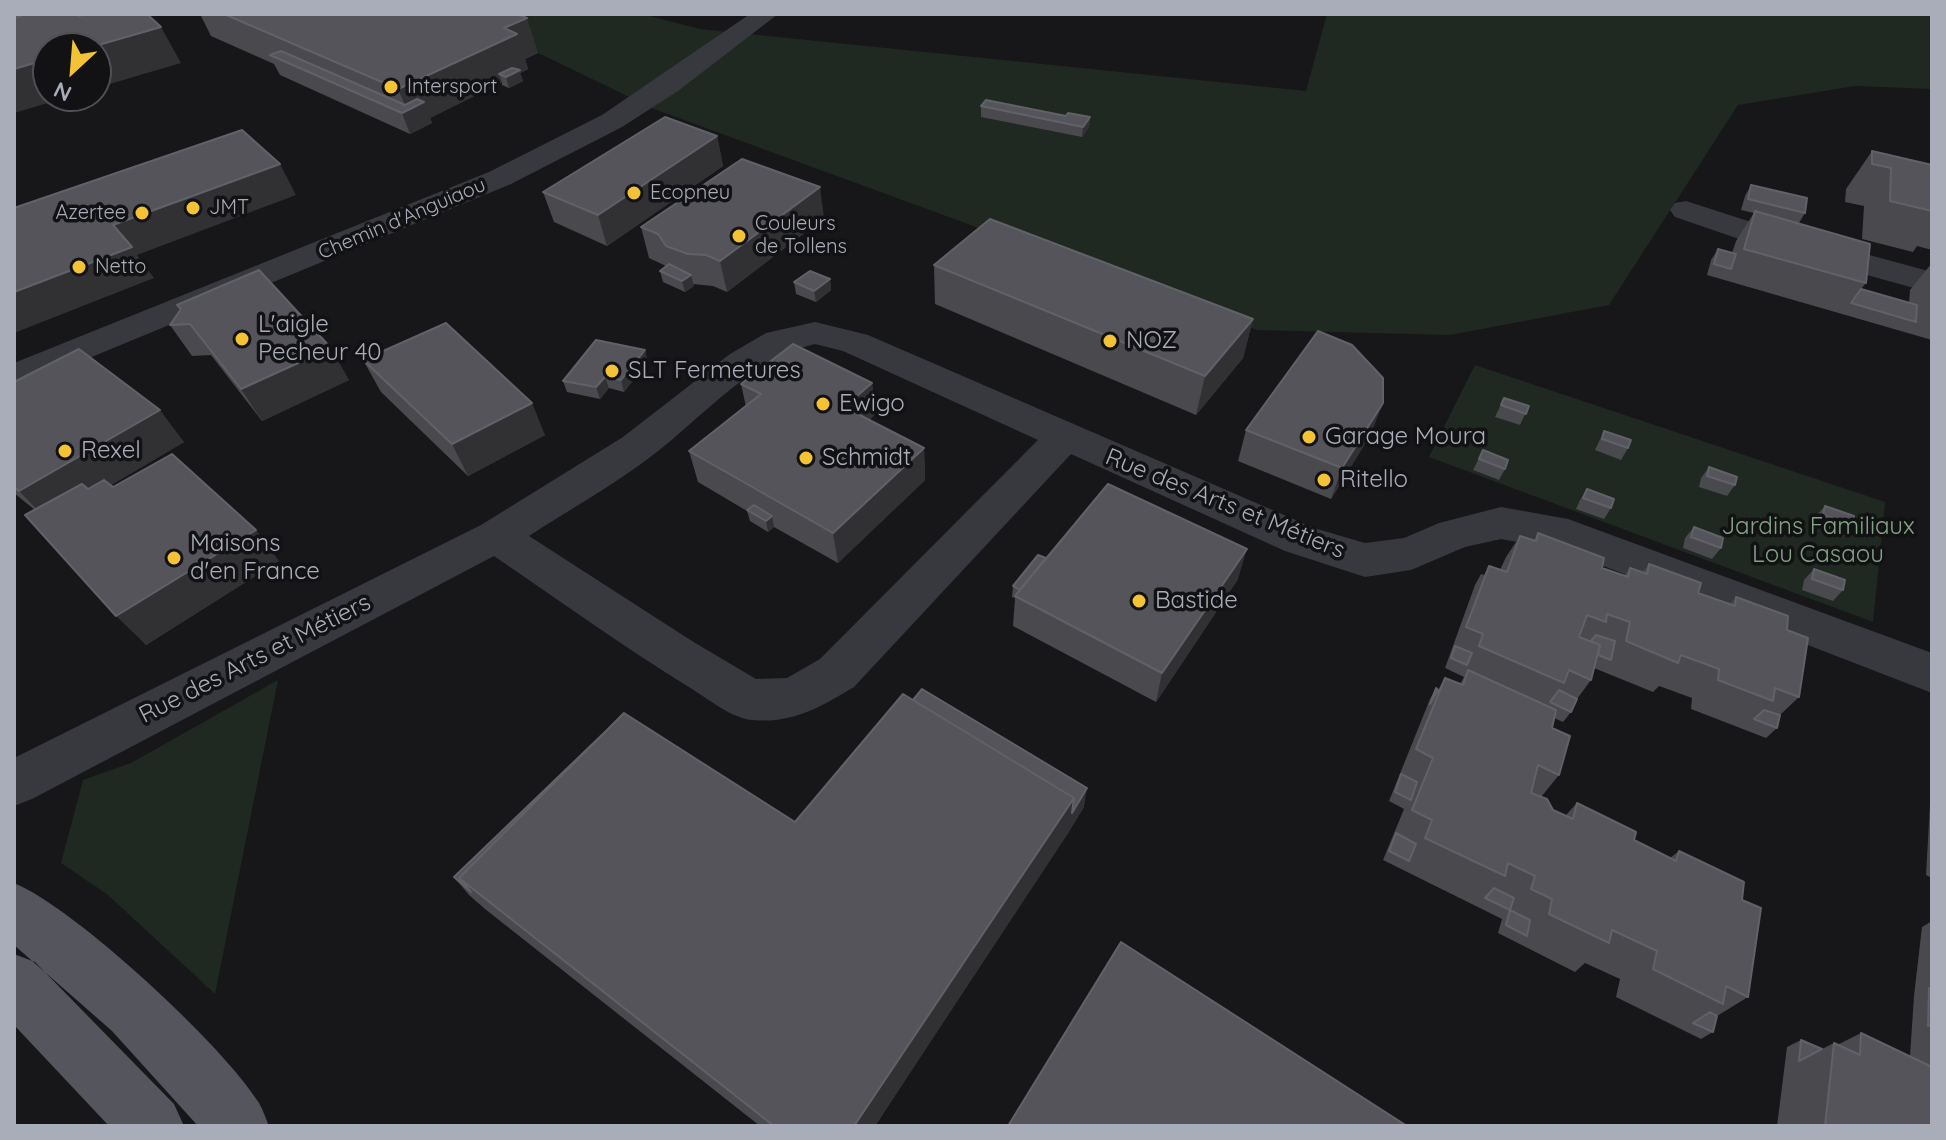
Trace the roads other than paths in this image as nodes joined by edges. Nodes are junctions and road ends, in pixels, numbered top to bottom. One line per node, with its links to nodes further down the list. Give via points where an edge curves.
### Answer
1 (766, 14): 4 (street, Chemin d'Anguiaou, via 612,121 500,178)
2 (1686, 210): 3 (street)
3 (1932, 283)
4 (14, 377)
5 (1063, 438): 6 (street, Rue des Arts et Métiers, via 855,343 815,333 779,341 743,362 637,447); 6 (street, via 837,673 794,698 750,700); 7 (street, Rue des Arts et Métiers, via 1300,540 1365,560 1411,554 1454,534 1501,523 1568,535)
6 (496, 536): 8 (street, Rue des Arts et Métiers)
7 (1932, 673)
8 (14, 783)
9 (14, 910): 12 (main road, via 84,964 207,1085)
10 (14, 983): 11 (main road)
11 (152, 1126)
12 (237, 1126)

